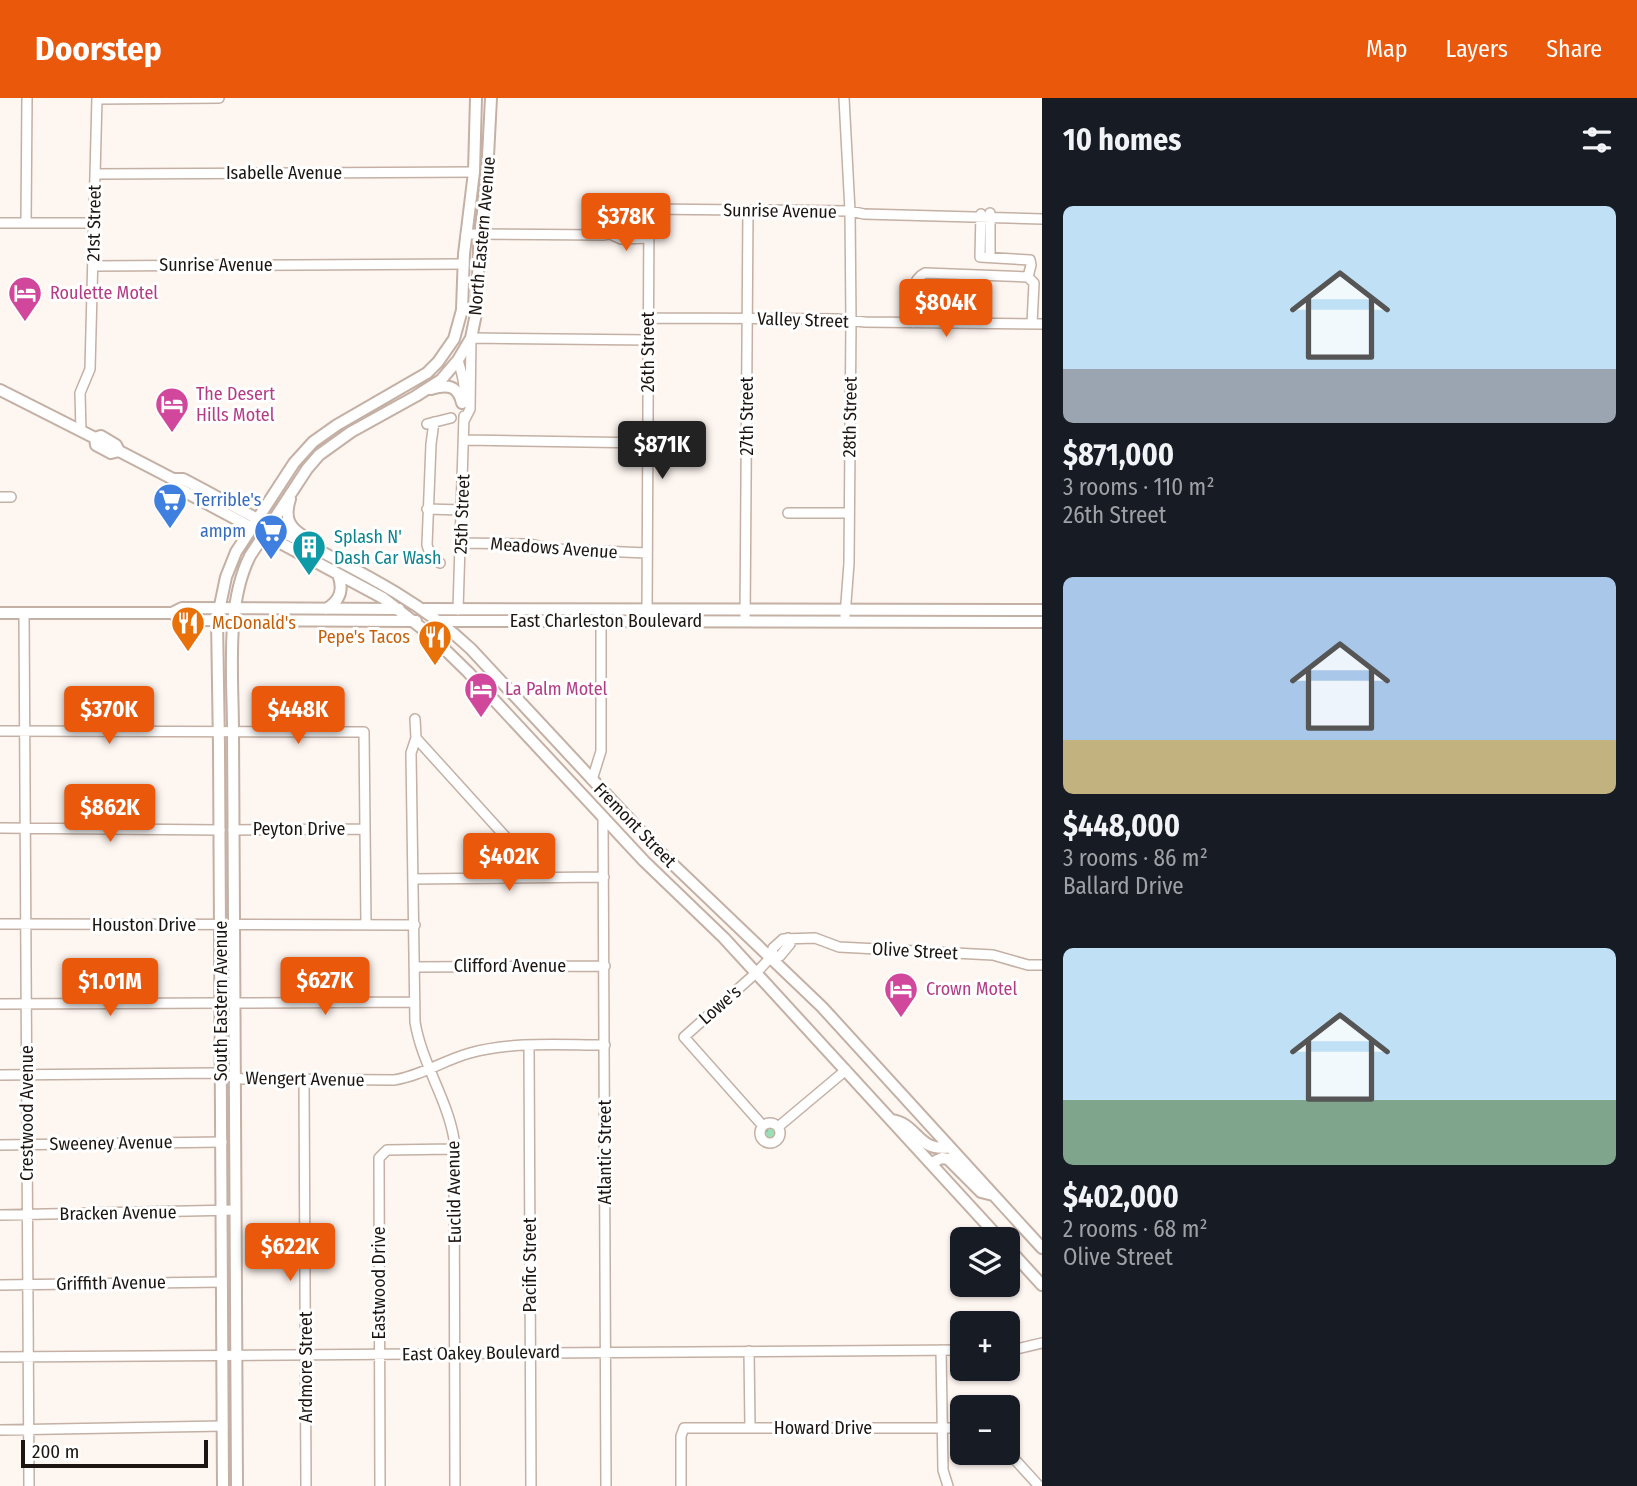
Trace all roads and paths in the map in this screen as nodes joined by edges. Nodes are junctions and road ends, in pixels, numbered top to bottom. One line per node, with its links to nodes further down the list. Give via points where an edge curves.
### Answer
1 (27, 98): 16 (street)
2 (97, 98): 3 (street); 8 (street, 21st Street)
3 (219, 98)
4 (476, 98): 7 (main road, North Eastern Avenue)
5 (491, 98): 19 (main road, North Eastern Avenue)
6 (846, 98): 11 (street, 28th Street)
7 (474, 172): 8 (street, Isabelle Avenue); 18 (main road, North Eastern Avenue)
8 (95, 174): 17 (street, 21st Street)
9 (649, 209): 10 (street, Sunrise Avenue); 20 (street); 21 (street, 26th Street)
10 (748, 210): 11 (street, Sunrise Avenue); 26 (street, 27th Street)
11 (850, 211): 13 (street, Sunrise Avenue); 28 (street, 28th Street)
12 (1042, 214): 13 (street, Sunrise Avenue)
13 (985, 215): 14 (street, Sunrise Avenue); 24 (street, via 985,257 1030,260)
14 (1042, 219)
15 (0, 223): 16 (street)
16 (26, 223): 17 (street)
17 (94, 223): 23 (street, 21st Street)
18 (466, 234): 19 (street); 22 (main road, North Eastern Avenue)
19 (481, 234): 20 (street); 31 (main road, North Eastern Avenue)
20 (610, 234): 21 (street, via 621,239)
21 (649, 238): 27 (street, 26th Street)
22 (464, 264): 23 (street, Sunrise Avenue); 25 (main road, North Eastern Avenue)
23 (93, 266): 40 (street, 21st Street, via 90,367 80,393)
24 (1028, 277): 29 (street, via 925,273 915,281); 30 (street, via 1034,283)
25 (463, 304): 33 (main road, via 467,323 455,352); 36 (main road, North Eastern Avenue, via 458,332 438,362)
26 (747, 317): 27 (street, Valley Street); 28 (street, Valley Street); 69 (street, 27th Street)
27 (648, 318): 32 (street, 26th Street)
28 (851, 321): 29 (street, Valley Street); 50 (street, 28th Street)
29 (913, 323): 30 (street, Valley Street)
30 (1037, 324)
31 (471, 338): 32 (street); 33 (main road, North Eastern Avenue); 39 (street, 25th Street, via 470,409)
32 (648, 340): 42 (street, 26th Street)
33 (458, 360): 35 (main road, North Eastern Avenue); 37 (street, 25th Street, via 463,380)
34 (1, 388): 40 (main road, Fremont Street)
35 (425, 391): 37 (main road, via 451,386); 43 (main road, North Eastern Avenue)
36 (380, 401): 43 (main road, via 328,440); 51 (main road, North Eastern Avenue, via 313,442)
37 (461, 403): 39 (street, 25th Street)
38 (451, 418): 47 (street, via 430,423)
39 (465, 419): 41 (street, 25th Street)
40 (81, 431): 51 (main road, Fremont Street, via 116,444 119,451 173,479 178,488)
41 (464, 440): 42 (street); 48 (street, 25th Street)
42 (648, 443): 55 (street, 26th Street)
43 (327, 448): 44 (main road, North Eastern Avenue)
44 (294, 489): 52 (main road, North Eastern Avenue); 54 (main road, via 287,507 288,522)
45 (0, 497): 46 (street)
46 (11, 497)
47 (427, 509): 48 (street); 56 (street, via 428,552)
48 (462, 510): 53 (street, 25th Street)
49 (788, 513): 50 (street)
50 (849, 513): 70 (street, 28th Street)
51 (255, 524): 52 (main road, Fremont Street); 66 (main road, South Eastern Avenue, via 231,564)
52 (267, 530): 54 (main road, Fremont Street); 57 (main road, Fremont Street); 67 (main road, South Eastern Avenue, via 244,569)
53 (461, 543): 55 (street, Meadows Avenue); 61 (street, 25th Street)
54 (321, 550): 60 (main road, Fremont Street)
55 (647, 553): 68 (street, 26th Street)
56 (440, 563)
57 (338, 574): 58 (main road, via 339,598); 59 (main road, Fremont Street)
58 (326, 609): 59 (main road, East Charleston Boulevard); 67 (main road, East Charleston Boulevard)
59 (397, 609): 60 (main road, East Charleston Boulevard); 71 (main road, Fremont Street)
60 (424, 609): 61 (main road, East Charleston Boulevard); 72 (main road, Fremont Street)
61 (458, 610): 68 (main road, East Charleston Boulevard)
62 (983, 610): 63 (main road, East Charleston Boulevard); 70 (main road, East Charleston Boulevard); 75 (main road); 76 (main road)
63 (1042, 610)
64 (0, 613): 65 (main road, East Charleston Boulevard)
65 (24, 613): 66 (main road, East Charleston Boulevard, via 172,613 182,620); 81 (street, Crestwood Avenue)
66 (218, 615): 67 (main road, East Charleston Boulevard); 82 (main road, South Eastern Avenue)
67 (235, 615): 71 (main road, East Charleston Boulevard); 83 (main road, South Eastern Avenue)
68 (647, 616): 69 (main road, East Charleston Boulevard); 74 (main road, East Charleston Boulevard)
69 (746, 616): 70 (main road, East Charleston Boulevard)
70 (845, 616): 75 (main road, East Charleston Boulevard)
71 (415, 621): 72 (main road, East Charleston Boulevard); 86 (main road, Fremont Street)
72 (440, 621): 73 (main road, East Charleston Boulevard); 78 (main road, Fremont Street)
73 (473, 621): 74 (main road, East Charleston Boulevard); 78 (main road, via 466,632)
74 (601, 621): 85 (street, via 601,751)
75 (963, 622): 76 (main road, East Charleston Boulevard)
76 (1004, 622): 77 (main road, East Charleston Boulevard)
77 (1042, 622)
78 (471, 649): 85 (main road, Fremont Street)
79 (415, 719): 84 (street, Euclid Avenue)
80 (0, 731): 81 (street)
81 (24, 731): 82 (street); 88 (street, Crestwood Avenue)
82 (219, 731): 83 (street); 90 (main road, South Eastern Avenue)
83 (233, 731): 89 (street, via 364,732); 91 (main road, South Eastern Avenue)
84 (416, 738): 92 (street); 94 (street, Euclid Avenue, via 411,753)
85 (592, 780): 101 (main road, Fremont Street)
86 (603, 819): 93 (street, Atlantic Street); 105 (main road, Fremont Street)
87 (0, 828): 88 (street)
88 (25, 828): 90 (street); 96 (street, Crestwood Avenue)
89 (365, 829): 91 (street, Peyton Drive); 99 (street)
90 (220, 830): 97 (main road, South Eastern Avenue)
91 (233, 830): 98 (main road, South Eastern Avenue)
92 (542, 877): 93 (street); 94 (street)
93 (604, 877): 102 (street, Atlantic Street)
94 (413, 879): 100 (street, Euclid Avenue)
95 (0, 924): 96 (street, Houston Drive)
96 (26, 925): 97 (street, Houston Drive); 110 (street, Crestwood Avenue)
97 (220, 925): 98 (street, Houston Drive); 107 (main road, South Eastern Avenue)
98 (234, 925): 99 (street, Houston Drive); 108 (main road, South Eastern Avenue)
99 (366, 925): 100 (street, Houston Drive)
100 (415, 925): 104 (street, Euclid Avenue)
101 (771, 957): 103 (street, Olive Street, via 783,939 815,939 839,947 993,955); 105 (street, Olive Street); 126 (main road, Fremont Street)
102 (605, 965): 104 (street, Clifford Avenue); 112 (street, Atlantic Street)
103 (1042, 965)
104 (415, 967): 106 (street, Euclid Avenue)
105 (756, 973): 114 (main road, Fremont Street); 121 (street, Lowe's, via 684,1037)
106 (415, 1002): 108 (street); 113 (street, Euclid Avenue, via 420,1047)
107 (221, 1003): 110 (street); 117 (main road, South Eastern Avenue)
108 (234, 1003): 118 (main road, South Eastern Avenue)
109 (0, 1004): 110 (street)
110 (26, 1004): 116 (street, Crestwood Avenue)
111 (529, 1045): 112 (street, Wengert Avenue); 113 (street, Wengert Avenue, via 471,1053); 152 (street, Pacific Street)
112 (605, 1045): 145 (street, Atlantic Street)
113 (429, 1069): 119 (street, Wengert Avenue, via 394,1080); 127 (street, Euclid Avenue, via 450,1117)
114 (846, 1070): 120 (main road, Fremont Street); 122 (street)
115 (0, 1074): 116 (street, Wengert Avenue)
116 (27, 1074): 117 (street, Wengert Avenue); 125 (street, Crestwood Avenue)
117 (221, 1074): 118 (street, Wengert Avenue); 123 (main road, South Eastern Avenue)
118 (234, 1078): 119 (street, Wengert Avenue); 130 (main road, South Eastern Avenue)
119 (304, 1080): 149 (street, Ardmore Street)
120 (891, 1120): 126 (main road, via 905,1124 932,1148); 128 (main road, Fremont Street)
121 (763, 1126): 122 (street); 122 (street, via 761,1136 768,1142 777,1140)
122 (778, 1127)
123 (222, 1142): 125 (street, Sweeney Avenue); 131 (main road, South Eastern Avenue)
124 (0, 1144): 125 (street, Sweeney Avenue)
125 (27, 1144): 133 (street, Crestwood Avenue)
126 (950, 1147): 129 (main road, Fremont Street)
127 (454, 1149): 150 (street, Eastwood Drive, via 387,1150 379,1158); 151 (street, Euclid Avenue)
128 (931, 1163): 129 (main road, via 948,1160 981,1192); 134 (main road, Fremont Street)
129 (993, 1195): 135 (main road, Fremont Street)
130 (235, 1210): 131 (street, Bracken Avenue); 148 (main road, South Eastern Avenue)
131 (222, 1212): 133 (street, Bracken Avenue); 138 (main road, South Eastern Avenue)
132 (0, 1214): 133 (street, Bracken Avenue)
133 (27, 1214): 140 (street, Crestwood Avenue)
134 (989, 1227)
135 (1042, 1248)
136 (1020, 1260): 137 (main road)
137 (1040, 1281)
138 (222, 1282): 140 (street, Griffith Avenue); 147 (main road, South Eastern Avenue)
139 (0, 1285): 140 (street, Griffith Avenue)
140 (28, 1285): 153 (street, Crestwood Avenue)
141 (1042, 1343): 142 (street)
142 (1020, 1348)
143 (941, 1350): 144 (street, East Oakey Boulevard); 146 (street, East Oakey Boulevard); 156 (street)
144 (950, 1350)
145 (605, 1351): 146 (street, East Oakey Boulevard); 152 (street, East Oakey Boulevard); 169 (street, Atlantic Street)
146 (749, 1351): 158 (street)
147 (223, 1354): 148 (street, East Oakey Boulevard); 153 (street, East Oakey Boulevard); 155 (main road, South Eastern Avenue)
148 (236, 1354): 149 (street, East Oakey Boulevard); 164 (main road, South Eastern Avenue)
149 (306, 1354): 150 (street, East Oakey Boulevard); 165 (street, Ardmore Street)
150 (380, 1354): 151 (street, East Oakey Boulevard); 166 (street, Eastwood Drive)
151 (455, 1354): 152 (street, East Oakey Boulevard); 167 (street, Euclid Avenue)
152 (530, 1354): 168 (street, Pacific Street)
153 (28, 1356): 154 (street, East Oakey Boulevard); 159 (street, Crestwood Avenue)
154 (0, 1357)
155 (223, 1426): 159 (street); 163 (main road, South Eastern Avenue)
156 (941, 1427): 157 (street, Howard Drive); 158 (street, Howard Drive); 171 (street)
157 (950, 1427)
158 (750, 1428): 170 (street, Howard Drive, via 684,1428)
159 (29, 1429): 160 (street); 162 (street, Crestwood Avenue)
160 (0, 1430)
161 (1020, 1465): 172 (street)
162 (29, 1486)
163 (223, 1486)
164 (237, 1486)
165 (306, 1486)
166 (380, 1486)
167 (455, 1486)
168 (531, 1486)
169 (606, 1486)
170 (681, 1486)
171 (948, 1486)
172 (1039, 1486)

